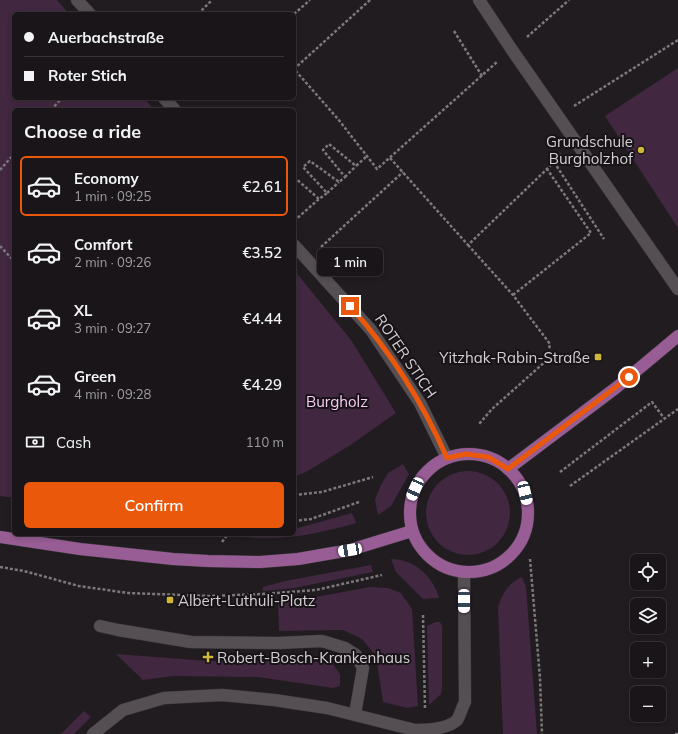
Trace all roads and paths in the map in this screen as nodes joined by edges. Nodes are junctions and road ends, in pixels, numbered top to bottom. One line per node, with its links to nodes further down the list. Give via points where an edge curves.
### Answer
1 (77, 0): 7 (street)
2 (212, 0): 8 (path)
3 (310, 0): 9 (path)
4 (370, 0): 13 (path)
5 (479, 0): 12 (street)
6 (569, 0): 12 (path)
7 (88, 12)
8 (200, 12)
9 (296, 12)
10 (454, 31): 15 (path)
11 (678, 40): 20 (path)
12 (512, 50): 15 (path); 20 (street)
13 (296, 67)
14 (296, 71): 23 (path)
15 (482, 76): 24 (path)
16 (60, 100): 18 (path)
17 (166, 100): 19 (street)
18 (53, 108)
19 (173, 108)
20 (558, 116): 21 (street)
21 (575, 140): 25 (path); 42 (street)
22 (12, 156): 28 (path)
23 (366, 156): 24 (path, via 376,169); 26 (path)
24 (390, 158): 29 (path)
25 (554, 162): 27 (path); 37 (path)
26 (356, 166): 30 (path); 30 (path, via 329,144 323,150)
27 (547, 169): 38 (path); 43 (path, via 592,233)
28 (0, 170)
29 (403, 172): 36 (path); 38 (path)
30 (345, 177): 32 (path)
31 (296, 179): 34 (path)
32 (339, 182): 33 (path); 33 (path, via 310,161 303,167)
33 (327, 193): 34 (path)
34 (319, 199): 35 (path)
35 (296, 219)
36 (335, 235)
37 (604, 239)
38 (468, 245): 43 (path)
39 (0, 246): 41 (path)
40 (296, 247): 48 (street, ROTER STICH, via 371,330 420,403)
41 (12, 260)
42 (678, 289)
43 (513, 295): 47 (path, via 550,344 547,360 492,409)
44 (678, 336): 49 (main road, via 617,387)
45 (678, 409): 46 (path)
46 (664, 418): 50 (path, via 652,402); 52 (path)
47 (479, 424)
48 (447, 458): 49 (main road, via 466,454 488,457); 56 (main road, via 430,469 419,482 410,508)
49 (508, 469): 60 (main road, via 518,479 527,500 528,522 524,537 506,560 493,568 479,572)
50 (560, 472)
51 (372, 477): 53 (path, via 322,492)
52 (570, 486)
53 (296, 495)
54 (359, 502): 55 (path, via 310,519)
55 (296, 521)
56 (412, 531): 57 (main road, via 350,550 298,559 260,562 173,559); 60 (main road, via 420,547 432,560 447,568)
57 (0, 537)
58 (530, 559): 67 (path)
59 (0, 567): 61 (path, via 79,586 128,593 210,596 316,590)
60 (464, 572): 65 (street, via 465,702 457,720 444,727)
61 (382, 574)
62 (423, 615): 65 (path, via 425,709)
63 (100, 626): 64 (street, via 191,642 322,641 345,648 356,656 363,668)
64 (356, 714): 65 (street); 66 (street, via 274,700 222,695 164,698 123,710)
65 (412, 732)
66 (93, 734)
67 (542, 734)

